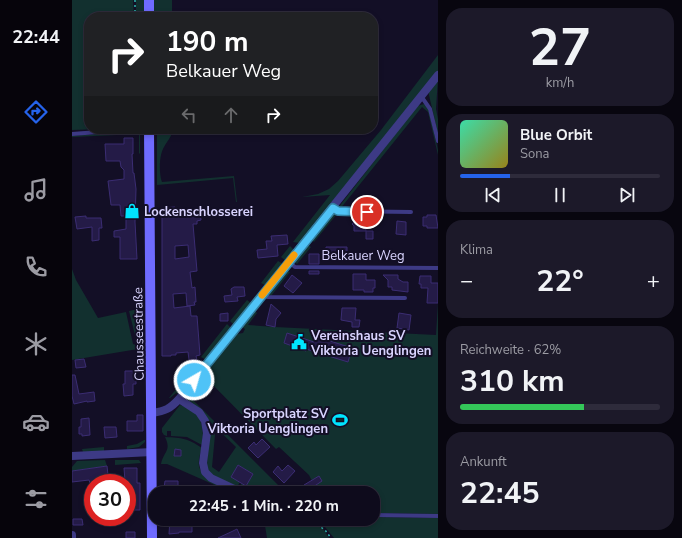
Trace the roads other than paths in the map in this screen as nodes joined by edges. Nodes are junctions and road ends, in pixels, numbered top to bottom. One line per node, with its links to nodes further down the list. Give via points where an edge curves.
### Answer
1 (149, 0): 2 (main road)
2 (149, 12)
3 (438, 75): 4 (street, Belkauer Weg)
4 (421, 96): 8 (lane, via 430,109); 9 (street, Belkauer Weg)
5 (84, 133): 6 (lane)
6 (72, 134)
7 (147, 134): 16 (main road, Chausseestraße)
8 (438, 141)
9 (333, 208): 10 (lane, via 338,211); 11 (street, Belkauer Weg)
10 (411, 212)
11 (289, 262): 12 (lane, Belkauer Weg, via 294,266); 13 (street, Belkauer Weg)
12 (438, 268)
13 (263, 294): 14 (lane, via 267,297); 15 (street, Belkauer Weg)
14 (405, 298)
15 (179, 399): 16 (street, Belkauer Weg, via 172,407); 19 (street, via 199,412 205,421 205,472 211,478)
16 (152, 413): 17 (main road, Chausseestraße)
17 (152, 452): 18 (street); 24 (main road, Chausseestraße)
18 (72, 456)
19 (228, 486)
20 (380, 515): 21 (lane)
21 (438, 516)
22 (72, 535): 23 (street)
23 (72, 538)
24 (152, 538)

